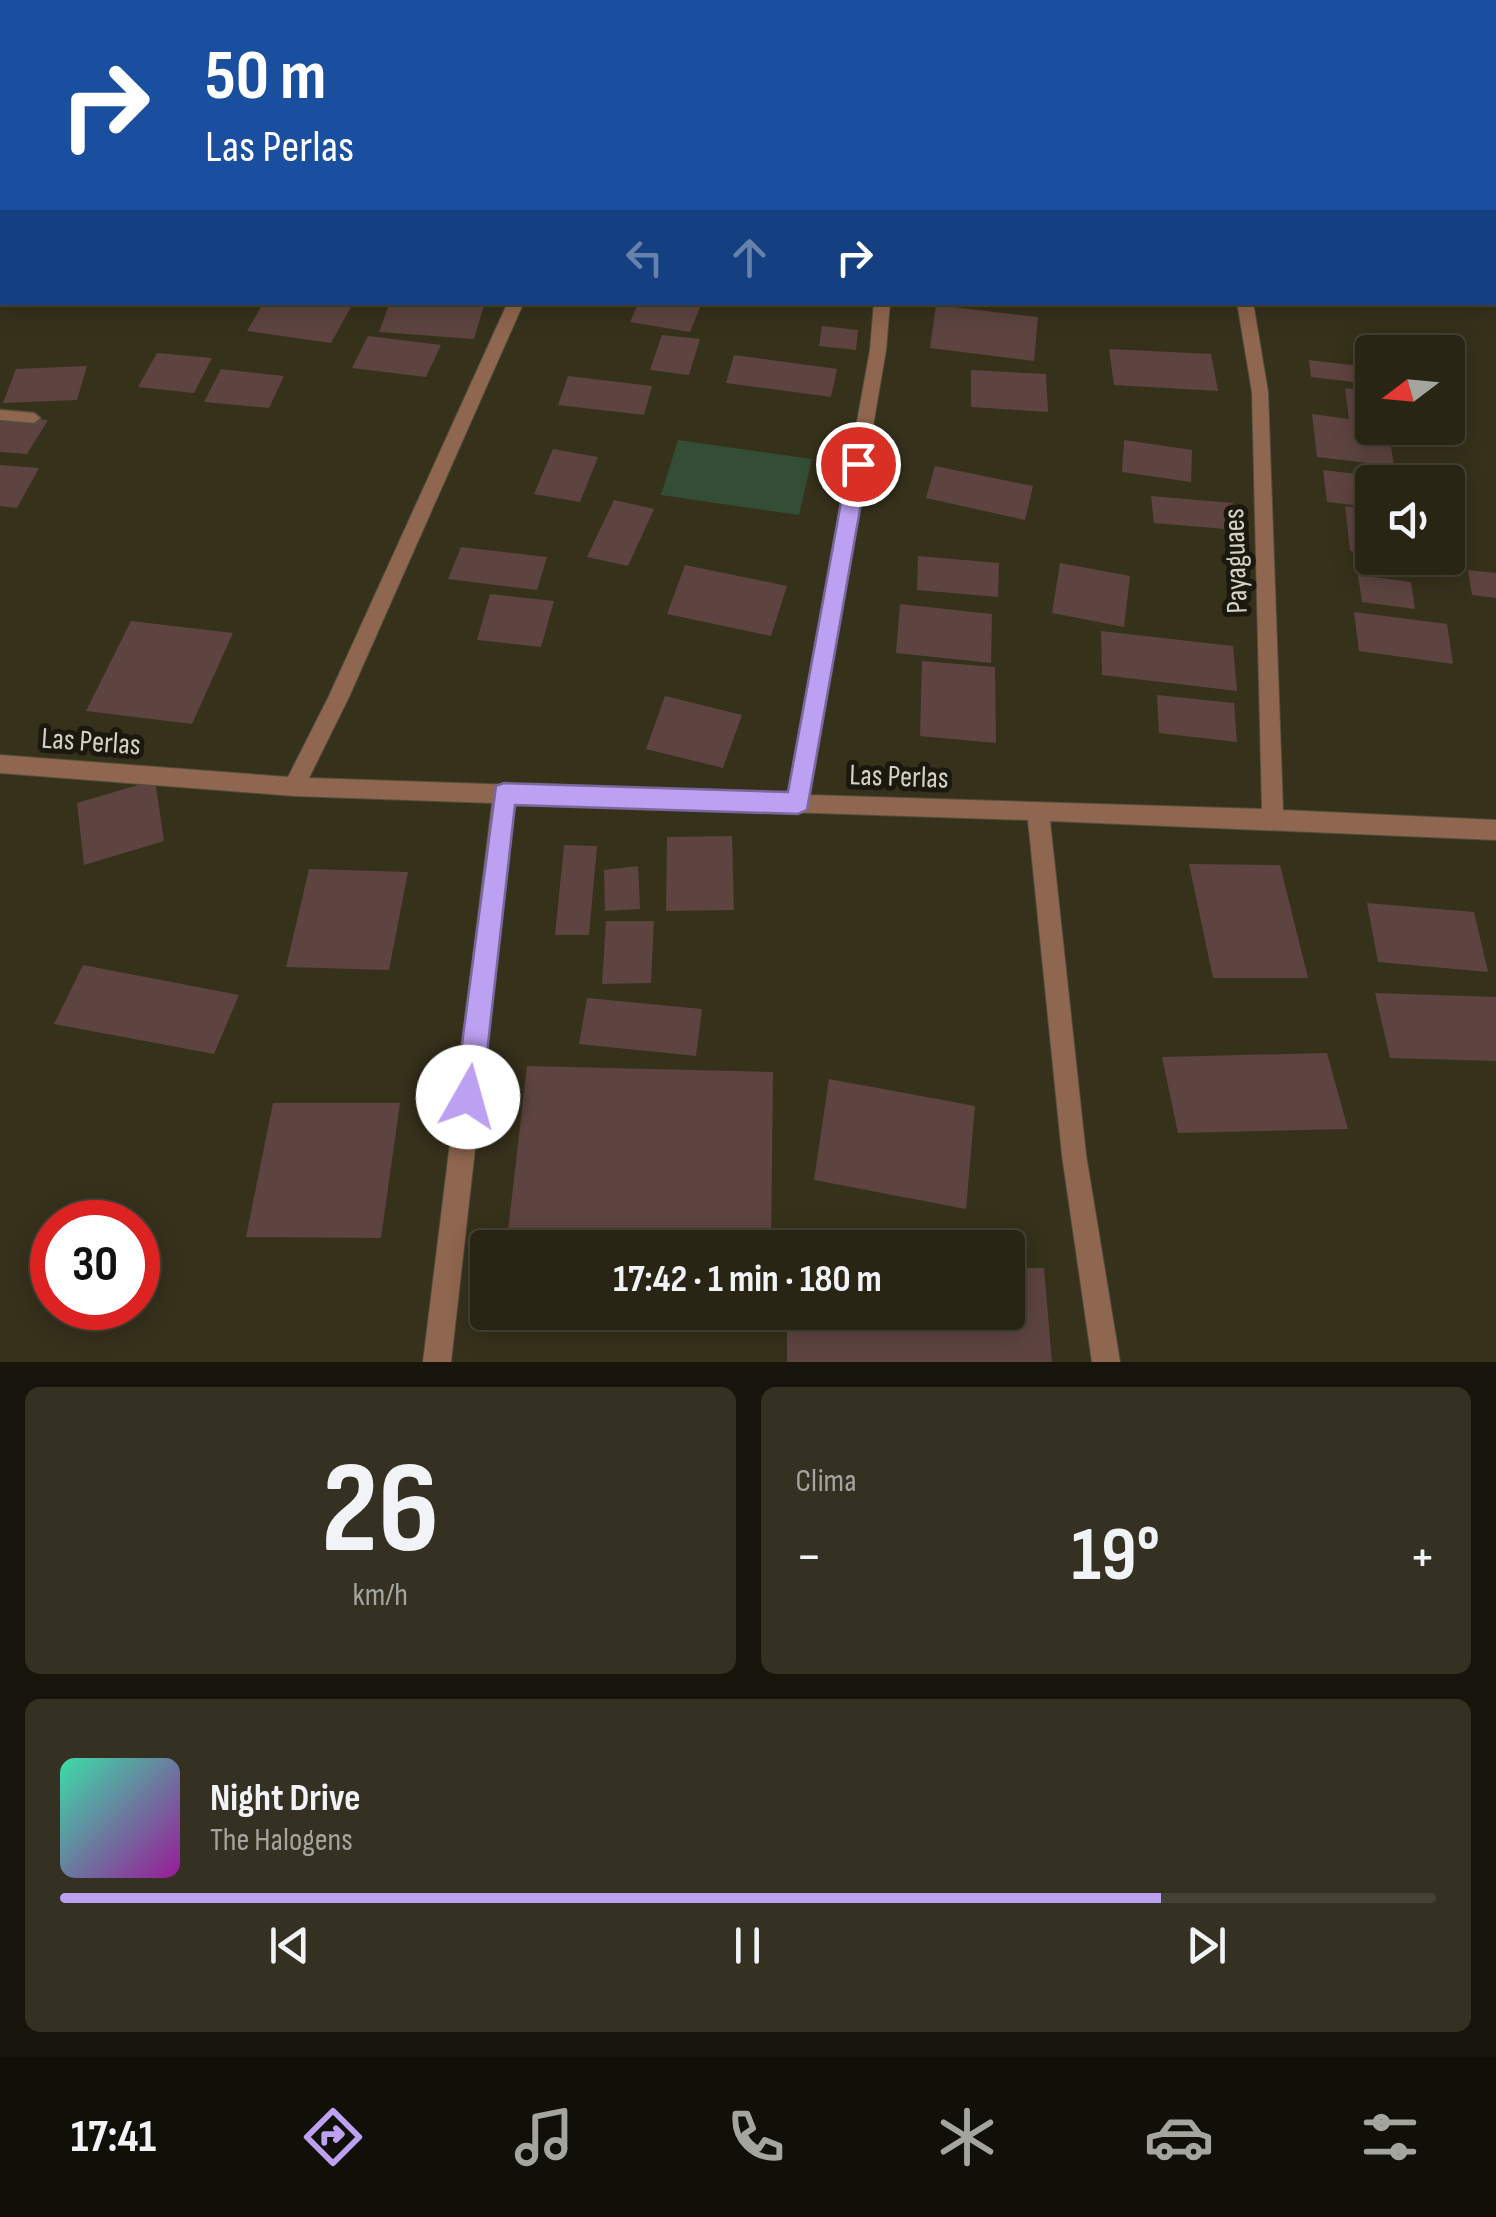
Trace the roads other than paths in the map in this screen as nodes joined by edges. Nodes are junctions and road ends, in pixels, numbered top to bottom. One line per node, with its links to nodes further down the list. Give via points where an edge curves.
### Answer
1 (515, 305): 7 (street)
2 (882, 305): 9 (street)
3 (1246, 305): 11 (street, Payaguaes, via 1260,392)
4 (0, 415): 5 (lane)
5 (34, 418)
6 (0, 764): 7 (street, Las Perlas)
7 (294, 787): 8 (street, Las Perlas)
8 (504, 794): 9 (street, Las Perlas); 13 (street)
9 (798, 803): 10 (street, Las Perlas)
10 (1038, 811): 11 (street, Las Perlas); 14 (street, via 1074,1155)
11 (1273, 819): 12 (street, Las Perlas)
12 (1496, 830)
13 (437, 1362)
14 (1106, 1362)

